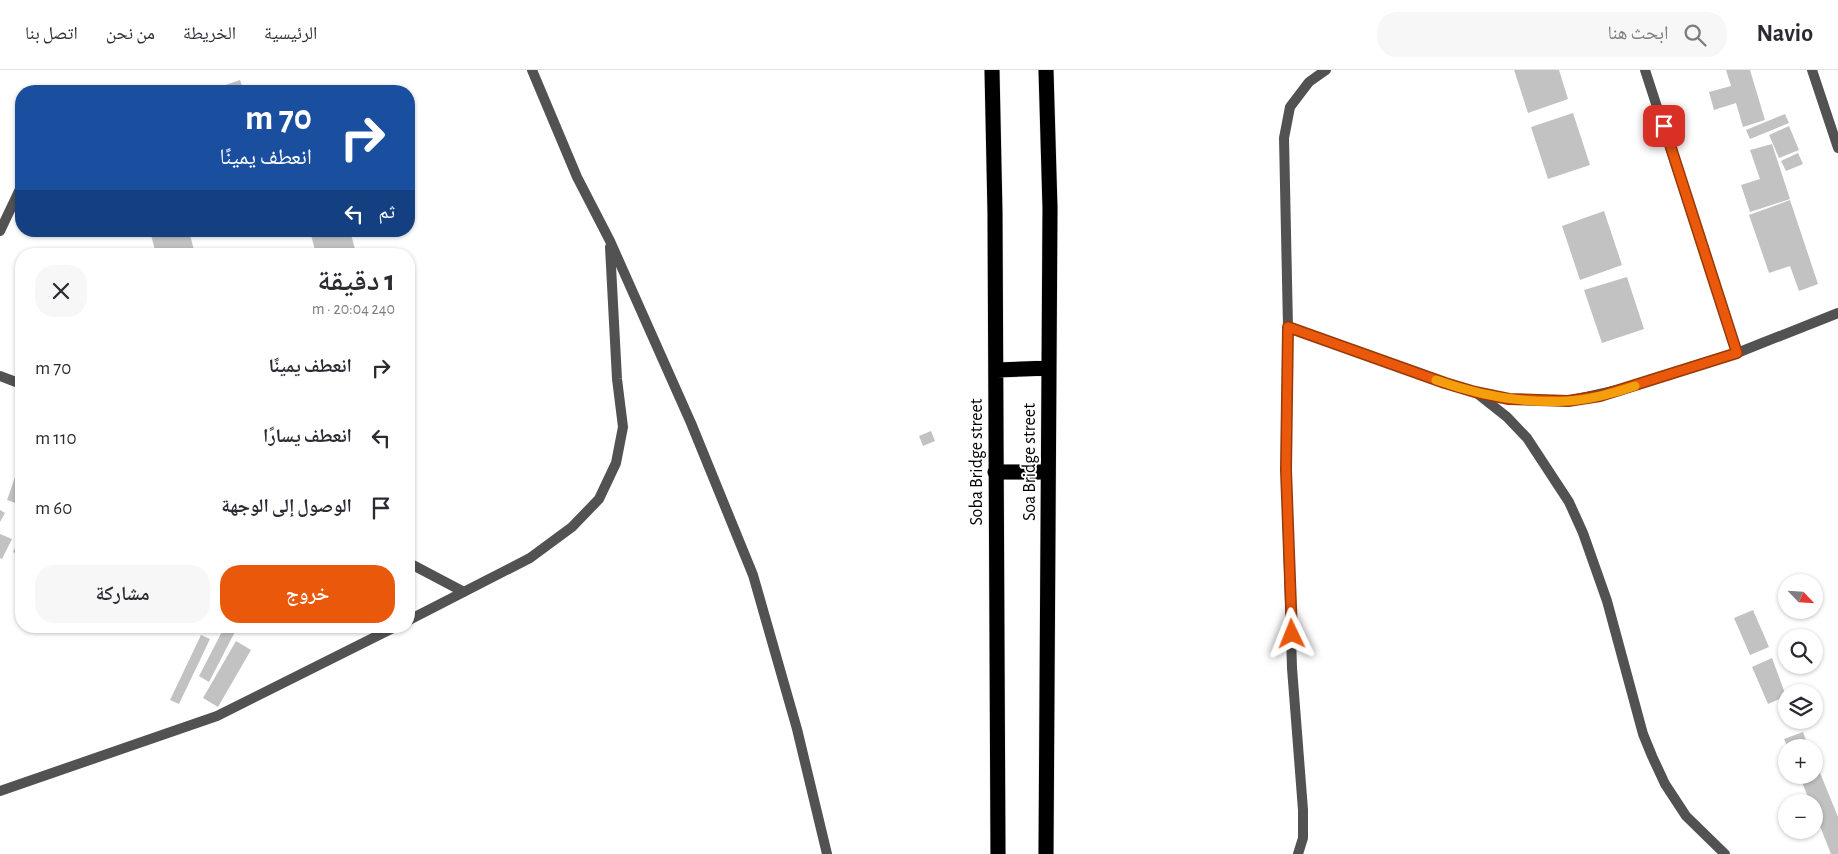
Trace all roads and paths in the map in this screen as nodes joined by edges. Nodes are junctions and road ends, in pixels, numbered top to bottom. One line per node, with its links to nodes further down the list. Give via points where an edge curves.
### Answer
1 (532, 70): 10 (street, via 577,177)
2 (992, 70): 15 (highway, Soba Bridge street)
3 (1046, 70): 14 (highway, Soa Bridge street, via 1050,208)
4 (1326, 70): 12 (street, via 1309,82 1290,107 1284,138)
5 (1645, 70): 13 (street)
6 (1812, 70): 7 (street)
7 (1838, 148)
8 (15, 200): 9 (street)
9 (0, 231)
10 (610, 241): 22 (street, via 617,380 623,427 616,463 599,499 572,527 530,558); 26 (street, via 753,575 797,729)
11 (1838, 313): 13 (street)
12 (1288, 327): 18 (street); 29 (street, via 1286,470 1292,668 1303,810 1303,838)
13 (1737, 353): 18 (street, via 1627,388 1568,401 1509,399)
14 (1049, 368): 15 (highway); 20 (highway, Soa Bridge street)
15 (996, 370): 19 (highway, Soba Bridge street)
16 (0, 376): 17 (street)
17 (15, 382)
18 (1475, 392): 30 (street, via 1527,438 1569,502 1607,601 1643,734 1652,756 1686,816)
19 (995, 472): 20 (highway); 27 (highway, Soba Bridge street)
20 (1048, 472): 28 (highway, Soa Bridge street)
21 (415, 566): 22 (street)
22 (464, 592): 23 (street)
23 (415, 617)
24 (383, 633): 25 (street, via 217,716)
25 (0, 792)
26 (827, 854)
27 (998, 854)
28 (1046, 854)
29 (1298, 854)
30 (1725, 854)

